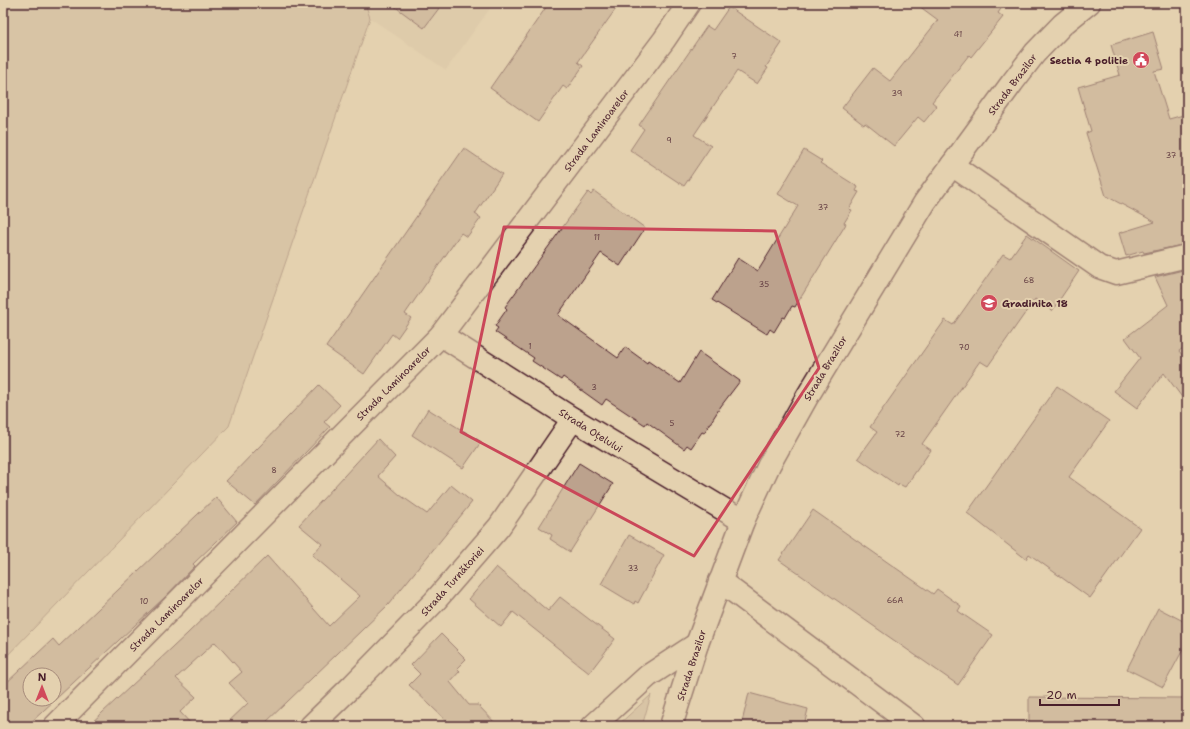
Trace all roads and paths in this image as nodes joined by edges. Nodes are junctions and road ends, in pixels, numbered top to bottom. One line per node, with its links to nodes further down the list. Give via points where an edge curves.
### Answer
1 (689, 3): 5 (street, Strada Laminoarelor)
2 (1089, 5): 3 (street, Strada Brazilor, via 1063,24 1035,53)
3 (952, 165): 4 (street, via 1099,267 1116,273); 7 (street, Strada Brazilor, via 925,202 807,397 769,465)
4 (1187, 256)
5 (441, 335): 6 (street, Strada Oțelului); 10 (street, Strada Laminoarelor)
6 (573, 419): 7 (street, Strada Oțelului); 11 (street, Strada Turnătoriei, via 499,527 434,602)
7 (743, 521): 8 (street, Strada Brazilor)
8 (720, 581): 9 (street, Strada Brazilor); 14 (street)
9 (697, 644): 12 (street, via 648,676); 13 (street, Strada Brazilor)
10 (55, 726)
11 (311, 726)
12 (593, 726)
13 (671, 726)
14 (914, 726)

